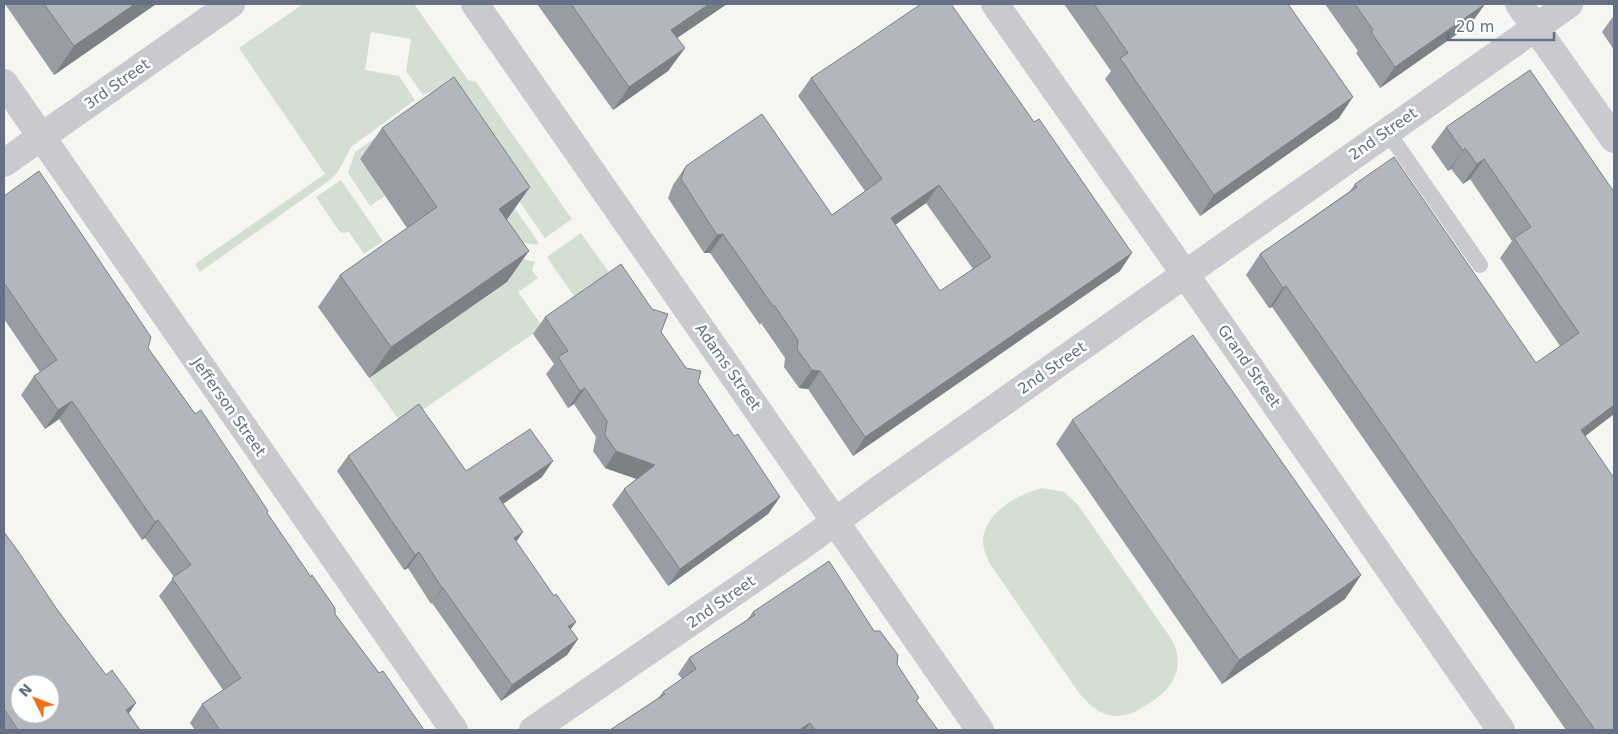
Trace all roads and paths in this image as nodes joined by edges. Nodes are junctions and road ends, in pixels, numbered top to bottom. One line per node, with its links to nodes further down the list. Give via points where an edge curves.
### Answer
1 (231, 4): 9 (street, 3rd Street)
2 (475, 4): 14 (street, Adams Street)
3 (995, 4): 13 (street, Grand Street)
4 (1519, 4): 6 (street)
5 (1570, 4): 6 (street, 2nd Street)
6 (1535, 27): 8 (street, 2nd Street); 10 (street)
7 (4, 83): 9 (street, Jefferson Street)
8 (1387, 131): 12 (lane); 13 (street, 2nd Street)
9 (41, 138): 11 (street, 3rd Street); 15 (street, Jefferson Street)
10 (1614, 139)
11 (4, 163)
12 (1480, 265)
13 (1185, 274): 14 (street, 2nd Street); 18 (street, Grand Street)
14 (835, 521): 16 (street, 2nd Street); 17 (street, Adams Street)
15 (454, 730)
16 (533, 730)
17 (980, 730)
18 (1501, 730)

